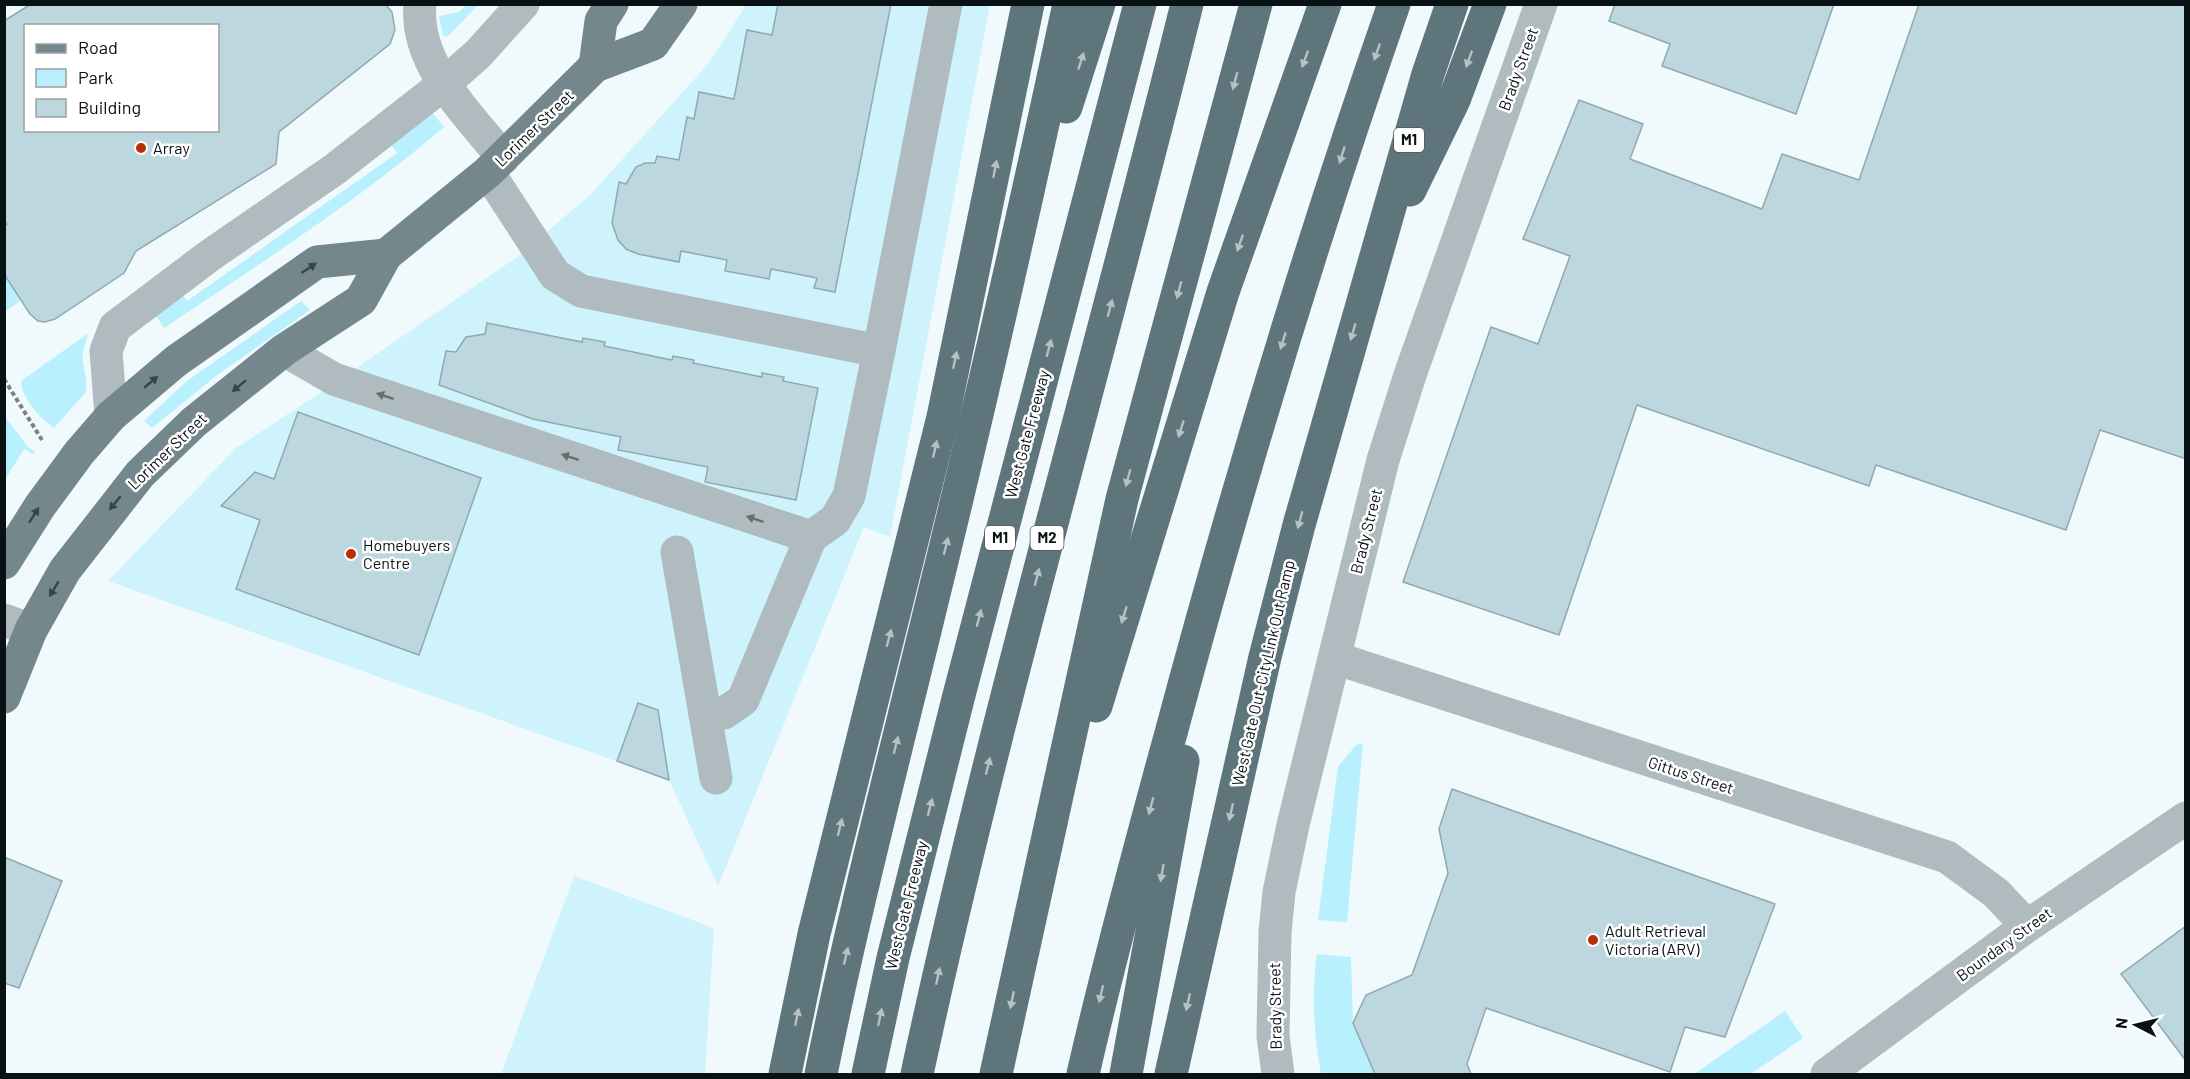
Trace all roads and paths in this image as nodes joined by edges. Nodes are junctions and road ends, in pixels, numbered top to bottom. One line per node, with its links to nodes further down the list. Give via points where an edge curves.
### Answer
1 (420, 4): 18 (street, via 418,21 423,44)
2 (523, 4): 18 (street, via 478,54)
3 (612, 4): 17 (main road, via 601,21)
4 (681, 4): 17 (main road, Lorimer Street, via 653,44)
5 (946, 4): 24 (street)
6 (1028, 4): 40 (highway, one-way to 6, via 814,934 943,417)
7 (1069, 4): 22 (highway)
8 (1099, 4): 22 (highway, one-way to 8)
9 (1140, 4): 42 (highway, West Gate Freeway / M1, one-way to 9, via 892,958)
10 (1187, 4): 43 (highway, M2, one-way to 10, via 965,856 1015,656)
11 (1256, 4): 39 (highway, one-way to 39, via 1122,499)
12 (1325, 4): 39 (highway, one-way to 39, via 1223,292)
13 (1394, 4): 28 (highway, one-way to 28, via 1316,233)
14 (1452, 4): 21 (highway, M1)
15 (1490, 4): 21 (highway, one-way to 21, via 1454,100)
16 (1541, 4): 33 (street, Brady Street, via 1383,460)
17 (595, 66): 19 (main road, Lorimer Street)
18 (445, 83): 19 (street); 26 (street, via 335,169 115,327 106,351)
19 (496, 165): 20 (main road, Lorimer Street); 24 (street, via 555,275 581,291)
20 (386, 255): 23 (main road, Lorimer Street, via 361,300); 26 (main road, one-way to 20, via 176,361 317,262)
21 (1369, 276): 47 (highway, West Gate Out-CityLink Out Ramp / M1, one-way to 47, via 1265,657)
22 (1006, 297): 41 (highway, one-way to 22, via 882,799)
23 (284, 350): 29 (street, one-way to 23, via 334,379); 32 (main road, Lorimer Street, one-way to 32, via 194,422 140,474)
24 (879, 351): 29 (street, via 849,496 835,520)
25 (4, 379): 27 (path, via 36,433)
26 (111, 416): 27 (main road)
27 (66, 468): 31 (main road, one-way to 27)
28 (1226, 526): 45 (highway, one-way to 45, via 1105,975); 46 (highway, one-way to 46)
29 (811, 537): 35 (street, via 743,700 724,713)
30 (677, 552): 35 (street)
31 (4, 563)
32 (18, 625): 34 (main road, Lorimer Street)
33 (1335, 658): 38 (street, Gittus Street, via 1947,858 1996,893); 48 (street, Brady Street, via 1279,892 1273,1036)
34 (4, 697)
35 (705, 714): 36 (street)
36 (716, 778)
37 (2186, 818): 38 (street, Boundary Street)
38 (2027, 926): 49 (street, Boundary Street)
39 (1024, 943): 44 (highway, one-way to 44)
40 (785, 1074)
41 (821, 1074)
42 (868, 1074)
43 (917, 1074)
44 (996, 1074)
45 (1083, 1074)
46 (1126, 1074)
47 (1171, 1074)
48 (1278, 1074)
49 (1827, 1074)

